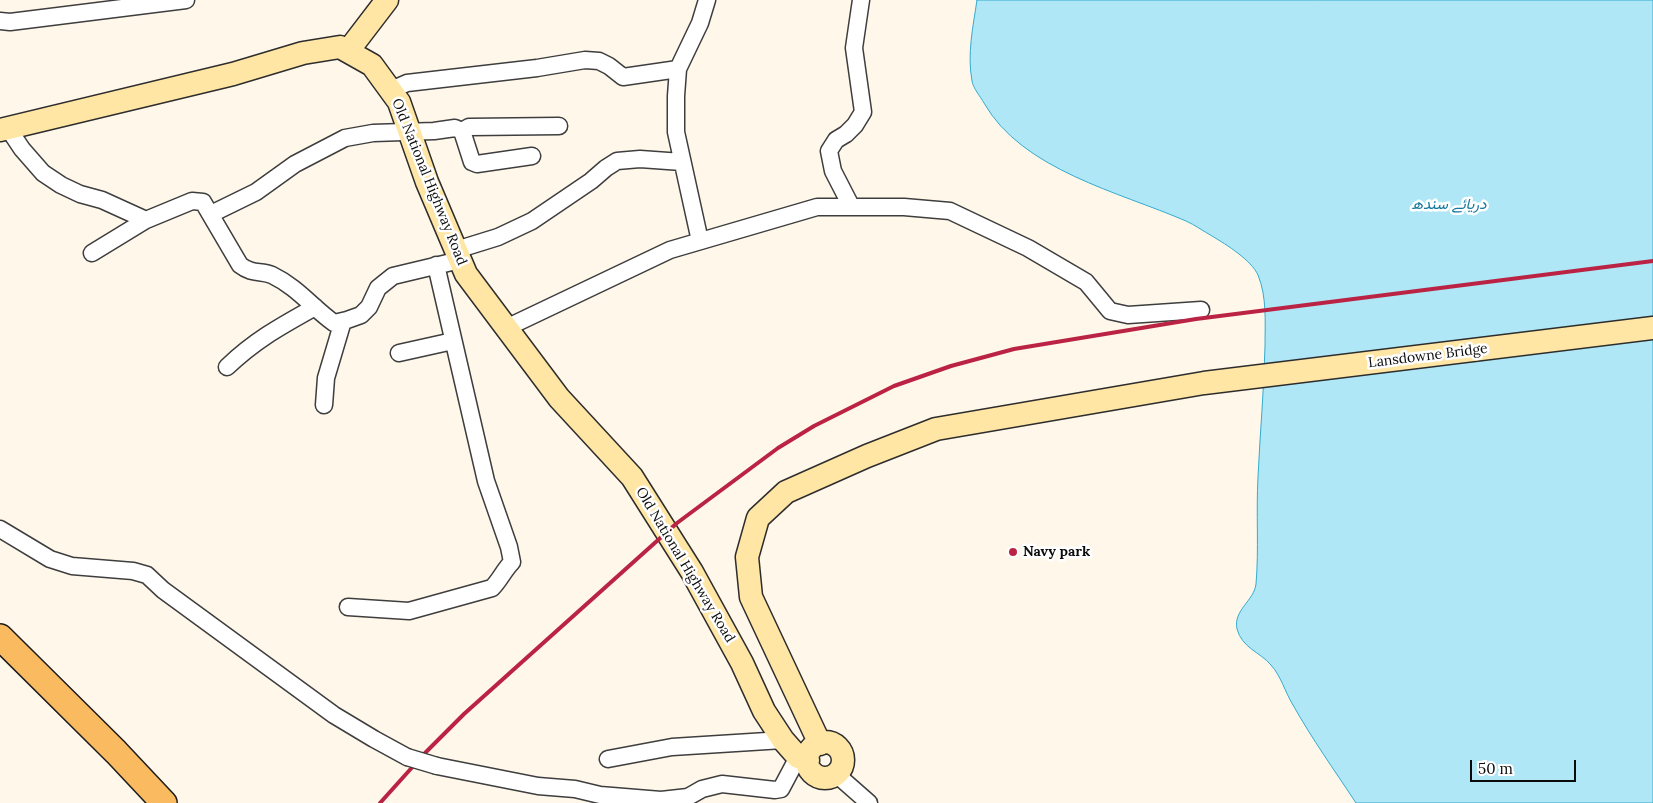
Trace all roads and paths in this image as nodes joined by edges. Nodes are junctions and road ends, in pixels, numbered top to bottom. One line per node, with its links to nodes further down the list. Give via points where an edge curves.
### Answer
1 (179, 0): 5 (street)
2 (387, 0): 6 (main road)
3 (707, 0): 7 (street)
4 (861, 0): 15 (street, via 854,48 863,112 855,125 836,140 829,151 833,171)
5 (0, 21)
6 (348, 51): 8 (main road, Old National Highway Road, via 372,65); 10 (main road, Old National Highway Road, via 340,47 303,53 233,74)
7 (678, 69): 8 (street, via 624,77 599,61 585,60 407,82); 14 (street, via 676,132)
8 (390, 90): 11 (main road, Old National Highway Road, via 399,102)
9 (560, 126): 12 (street, via 469,127)
10 (4, 129): 17 (street, via 43,173 80,194)
11 (409, 130): 12 (street, via 455,128); 16 (street, via 345,138 295,164 256,192); 20 (main road, Old National Highway Road)
12 (462, 131): 13 (street, via 472,162 477,164)
13 (532, 156)
14 (682, 162): 18 (street); 20 (street, via 617,161 532,221)
15 (851, 206): 18 (street, via 818,207); 23 (street, via 950,211 1028,248 1078,277 1086,282 1106,308 1118,314)
16 (210, 214): 17 (street, via 203,202 192,201); 22 (street, via 240,265 248,271 271,274)
17 (146, 220): 19 (street)
18 (700, 241): 25 (street, via 670,250)
19 (92, 252)
20 (458, 255): 21 (street); 25 (main road, Old National Highway Road, via 466,274)
21 (436, 265): 24 (street, via 393,276 378,288 361,315); 27 (street)
22 (315, 307): 24 (street, via 334,323); 29 (street, via 270,332)
23 (1201, 310)
24 (343, 321): 30 (street, via 326,378)
25 (506, 328): 35 (main road, Old National Highway Road, via 559,398 643,493 692,572 742,662 764,711)
26 (1653, 328): 36 (main road, Lansdowne Bridge, via 1204,383 936,429 786,492 758,518 747,557 751,597)
27 (453, 341): 28 (street); 32 (street, via 486,481 512,562 492,588 409,611)
28 (399, 353)
29 (227, 367)
30 (324, 405)
31 (0, 529): 36 (street, bridge, via 50,559 72,566 147,575 334,715 407,757 437,766 538,786 660,800 688,797 722,784 775,790 781,788)
32 (348, 607)
33 (0, 637): 40 (main road)
34 (0, 653): 39 (main road)
35 (783, 740): 36 (main road, Old National Highway Road); 37 (street, via 672,747)
36 (809, 753): 38 (main road, via 811,770 820,777); 38 (main road, via 826,743 833,744 839,749 843,762)
37 (608, 759)
38 (836, 774): 41 (street)
39 (148, 803)
40 (164, 803)
41 (869, 803)

